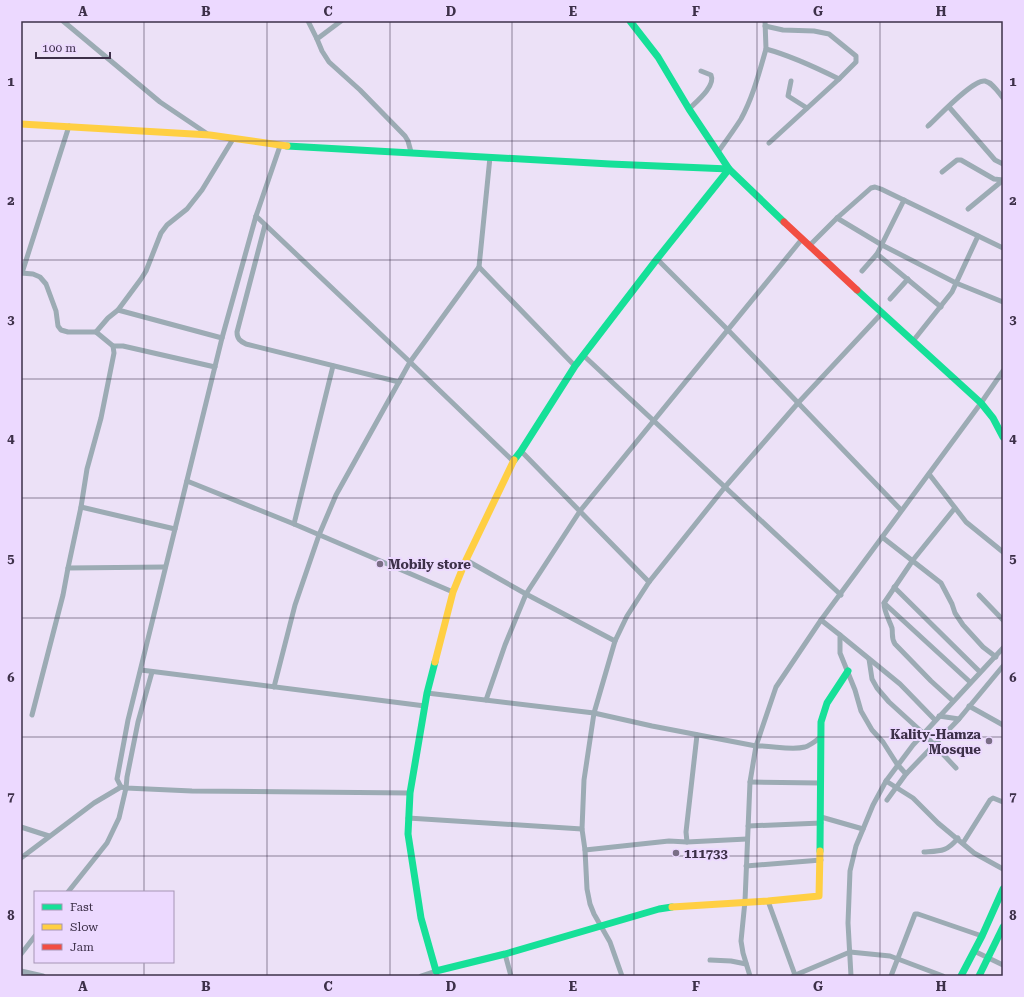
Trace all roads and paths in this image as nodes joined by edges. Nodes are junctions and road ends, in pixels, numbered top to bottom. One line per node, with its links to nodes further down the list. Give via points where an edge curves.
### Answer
1 (63, 21): 18 (street, via 160,102)
2 (308, 21): 6 (street)
3 (341, 21): 6 (street)
4 (630, 21): 14 (street, via 658,57)
5 (765, 24): 7 (street); 9 (street, via 783,30 819,32 835,38 856,56 857,60)
6 (318, 39): 22 (street, via 329,62 406,136)
7 (766, 49): 9 (street, via 797,59); 23 (street, via 747,106)
8 (701, 71): 14 (street, via 711,75 712,81 704,95)
9 (839, 79): 13 (street)
10 (791, 81): 13 (street, via 788,96)
11 (1003, 98): 12 (street, via 991,84 982,81 967,90)
12 (949, 107): 17 (street); 25 (street, via 995,160)
13 (807, 108): 20 (street)
14 (689, 109): 23 (street)
15 (21, 124): 16 (street)
16 (69, 126): 18 (street); 43 (street)
17 (928, 126)
18 (210, 136): 19 (street)
19 (233, 139): 21 (street); 49 (street, via 188,209 161,233 146,271)
20 (769, 143)
21 (280, 146): 22 (street); 31 (street)
22 (411, 152): 24 (street)
23 (718, 152): 26 (street)
24 (490, 157): 26 (street); 41 (street)
25 (1003, 164)
26 (729, 169): 35 (street); 40 (street)
27 (942, 172): 28 (street, via 957,160 961,160 994,179)
28 (1003, 180): 30 (street)
29 (904, 200): 32 (street, via 881,189 871,188); 34 (street); 36 (street)
30 (968, 210)
31 (256, 216): 33 (street); 53 (street)
32 (837, 218): 36 (street); 37 (street)
33 (265, 225): 57 (street); 58 (street, via 237,337 246,344)
34 (978, 236): 38 (street); 45 (street)
35 (802, 239): 37 (street); 51 (street)
36 (882, 245): 39 (street); 45 (street)
37 (809, 246): 50 (street)
38 (1003, 248)
39 (877, 254): 42 (street); 44 (street)
40 (657, 259): 51 (street); 56 (street)
41 (478, 267): 57 (street); 59 (street)
42 (862, 271)
43 (22, 272): 52 (street, via 40,277 46,284 61,330)
44 (908, 279): 46 (street); 48 (street)
45 (956, 283): 47 (street); 48 (street)
46 (890, 299)
47 (1003, 302)
48 (941, 307): 54 (street)
49 (118, 310): 52 (street); 53 (street)
50 (882, 313): 54 (street); 63 (street)
51 (728, 330): 63 (street); 65 (street)
52 (96, 332): 55 (street)
53 (222, 338): 60 (street)
54 (913, 341): 64 (street)
55 (113, 346): 60 (street, via 123,346); 72 (street, via 114,353 101,418 87,469)
56 (584, 355): 59 (street); 65 (street)
57 (410, 362): 62 (street); 68 (street)
58 (333, 366): 62 (street); 76 (street)
59 (575, 366): 67 (street)
60 (215, 367): 70 (street)
61 (1003, 371): 64 (street)
62 (400, 382): 78 (street, via 336,495)
63 (798, 403): 71 (street); 74 (street)
64 (981, 403): 66 (street); 69 (street)
65 (653, 420): 71 (street); 75 (street)
66 (1003, 435)
67 (521, 451): 68 (street); 75 (street)
68 (513, 461): 81 (street)
69 (929, 474): 73 (street); 74 (street)
70 (187, 481): 76 (street); 77 (street)
71 (725, 487): 85 (street); 89 (street)
72 (81, 507): 77 (street); 84 (street)
73 (955, 508): 80 (street, via 976,530); 82 (street)
74 (901, 510): 79 (street)
75 (580, 512): 85 (street); 88 (street)
76 (294, 524): 78 (street)
77 (175, 528): 83 (street)
78 (319, 535): 87 (street); 105 (street, via 295,605)
79 (882, 537): 82 (street); 89 (street)
80 (1003, 552)
81 (466, 560): 87 (street); 88 (street)
82 (913, 560): 86 (street); 97 (street, via 941,583 963,625)
83 (165, 567): 84 (street); 100 (street)
84 (68, 568): 112 (street)
85 (649, 582): 95 (street, via 627,616)
86 (894, 586): 91 (street); 103 (street)
87 (453, 592): 106 (street)
88 (526, 594): 95 (street); 107 (street)
89 (840, 595): 92 (street)
90 (979, 595): 93 (street)
91 (884, 603): 104 (street); 108 (street, via 892,640)
92 (821, 620): 94 (street); 121 (street, via 776,687)
93 (1003, 620)
94 (840, 636): 98 (street); 101 (street, via 840,653)
95 (615, 641): 111 (street)
96 (1003, 648): 97 (street)
97 (996, 657): 103 (street)
98 (869, 659): 113 (street); 118 (street, via 872,679 877,688)
99 (1003, 666): 110 (street)
100 (141, 670): 102 (street); 115 (street)
101 (848, 671): 120 (street, via 827,703 821,722); 123 (street, via 866,721)
102 (152, 672): 105 (street); 116 (street)
103 (980, 672): 104 (street)
104 (970, 682): 108 (street)
105 (274, 687): 109 (street)
106 (427, 693): 107 (street); 109 (street)
107 (486, 700): 111 (street)
108 (953, 701): 113 (street)
109 (425, 706): 131 (street)
110 (969, 706): 114 (street); 117 (street)
111 (594, 713): 119 (street); 138 (street, via 584,780)
112 (32, 715)
113 (937, 718): 114 (street); 118 (street)
114 (959, 719): 122 (street)
115 (128, 720): 116 (street); 129 (street, via 116,775)
116 (138, 722): 129 (street)
117 (1003, 725)
118 (923, 733): 122 (street); 123 (street)
119 (696, 735): 121 (street); 143 (street)
120 (820, 738): 121 (street, via 804,747); 128 (street)
121 (756, 746): 127 (street)
122 (934, 746): 124 (street); 125 (street)
123 (897, 764): 125 (street); 126 (street)
124 (956, 768)
125 (906, 774): 130 (street)
126 (886, 781): 130 (street); 139 (street)
127 (750, 782): 128 (street); 136 (street)
128 (820, 782): 135 (street)
129 (124, 787): 131 (street, via 192,791); 140 (street, via 94,803); 152 (street, via 119,818 106,844)
130 (896, 788): 132 (street); 141 (street, via 910,796)
131 (410, 793): 134 (street)
132 (887, 800)
133 (1003, 802): 144 (street, via 993,798 990,800)
134 (408, 818): 138 (street); 169 (street, via 408,834 421,918)
135 (821, 820): 136 (street); 139 (street); 148 (street)
136 (748, 826): 142 (street)
137 (21, 827): 140 (street)
138 (582, 829): 145 (street)
139 (863, 829): 160 (street, via 850,871)
140 (49, 836): 147 (street)
141 (958, 838): 144 (street); 146 (street, via 946,849)
142 (747, 839): 143 (street); 149 (street)
143 (687, 842): 145 (street, via 669,841)
144 (963, 843): 150 (street, via 978,856)
145 (585, 850): 155 (street, via 586,889)
146 (924, 852)
147 (21, 858)
148 (821, 860): 149 (street); 154 (street, via 819,896)
149 (746, 866): 153 (street)
150 (1003, 869)
151 (1003, 889): 157 (street)
152 (69, 891)
153 (745, 901): 154 (street); 155 (street, via 659,908); 166 (street, via 741,941)
154 (768, 901): 175 (street)
155 (601, 926): 162 (street); 173 (street, via 610,942)
156 (1003, 927): 163 (street)
157 (982, 936): 159 (street); 164 (street, via 915,914)
158 (34, 937): 161 (street)
159 (974, 951): 163 (street); 179 (street)
160 (850, 952): 164 (street); 175 (street); 176 (street)
161 (21, 954)
162 (505, 954): 169 (street); 172 (street)
163 (988, 957): 167 (street); 180 (street)
164 (899, 958): 177 (street); 178 (street)
165 (710, 960): 166 (street)
166 (746, 964): 174 (street)
167 (1003, 965)
168 (21, 971): 170 (street)
169 (437, 974): 171 (street)
170 (43, 976)
171 (422, 976)
172 (511, 976)
173 (622, 976)
174 (750, 976)
175 (794, 976)
176 (850, 976)
177 (891, 976)
178 (943, 976)
179 (961, 976)
180 (979, 976)

